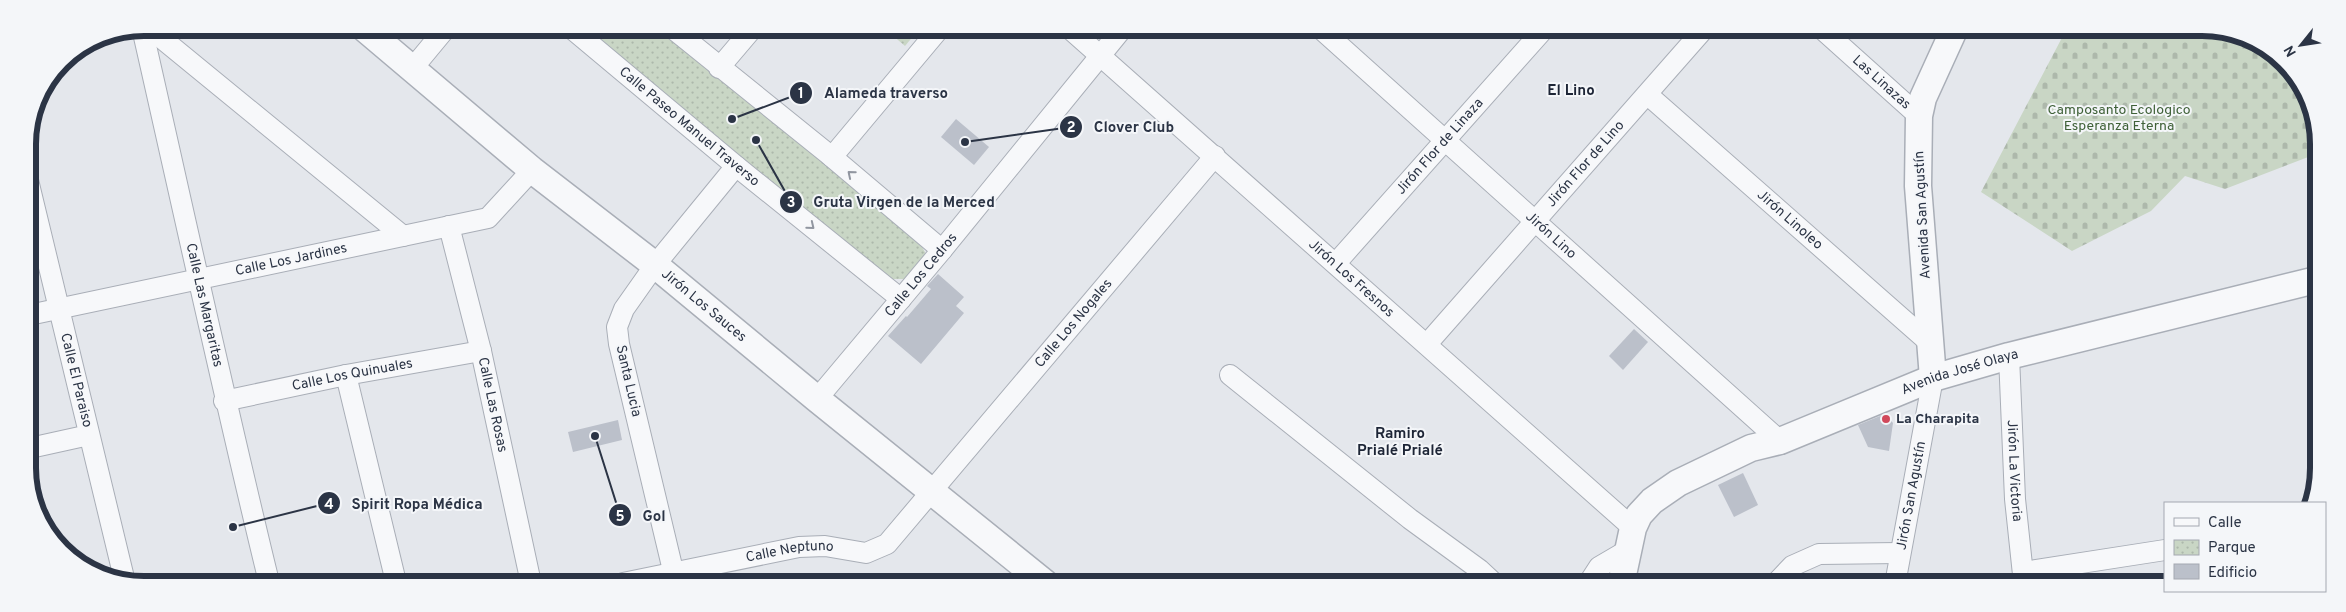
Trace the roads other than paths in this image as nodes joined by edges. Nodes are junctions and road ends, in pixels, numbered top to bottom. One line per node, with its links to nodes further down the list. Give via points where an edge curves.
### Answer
1 (144, 36): 33 (street, Calle Las Margaritas)
2 (159, 36): 29 (street)
3 (373, 36): 18 (street, Jirón Los Sauces)
4 (439, 36): 18 (street)
5 (582, 36): 24 (street, Calle Paseo Manuel Traverso)
6 (681, 36): 17 (street)
7 (746, 36): 17 (street)
8 (933, 36): 23 (street)
9 (1079, 36): 16 (street, Jirón Los Fresnos)
10 (1116, 36): 16 (street, Calle Los Cedros)
11 (1329, 36): 21 (street, Jirón Lino)
12 (1538, 36): 21 (street, Jirón Flor de Linaza)
13 (1698, 36): 19 (street, Jirón Flor de Lino)
14 (1830, 36): 20 (street, Las Linazas)
15 (1951, 36): 20 (street, Avenida San Agustín, via 1923,98)
16 (1101, 55): 22 (street, Jirón Los Fresnos); 30 (street, Calle Los Cedros)
17 (719, 68): 23 (street)
18 (412, 69): 25 (street, Jirón Los Sauces)
19 (1648, 95): 27 (street, Jirón Flor de Lino); 39 (street, Jirón Linoleo)
20 (1919, 116): 39 (street, Avenida San Agustín, via 1918,186)
21 (1445, 140): 27 (street, Jirón Lino); 31 (street, Jirón Flor de Linaza)
22 (1215, 156): 31 (street, Jirón Los Fresnos); 50 (street, Calle Los Nogales)
23 (832, 157): 30 (street, one-way to 23)
24 (736, 166): 32 (street, Santa Lucia); 35 (street, Calle Paseo Manuel Traverso, one-way to 35)
25 (532, 170): 28 (street, Calle Los Jardines, via 488,218); 32 (street, Jirón Los Sauces)
26 (36, 215): 36 (street, Calle El Paraiso)
27 (1536, 221): 38 (street, Jirón Flor de Lino); 48 (street, Jirón Lino)
28 (449, 226): 29 (street, Calle Los Jardines); 40 (street, Calle Las Rosas)
29 (402, 236): 33 (street, Calle Los Jardines)
30 (942, 250): 35 (street, Calle Los Cedros)
31 (1336, 263): 38 (street, Jirón Los Fresnos)
32 (656, 265): 45 (street, Jirón Los Sauces); 58 (street, Santa Lucia, via 624,309 617,335)
33 (200, 280): 36 (street, Calle Los Jardines); 46 (street, Calle Las Margaritas)
34 (2310, 281): 41 (street, Avenida José Olaya)
35 (901, 299): 45 (street, Calle Los Cedros)
36 (59, 308): 37 (street, Calle Los Jardines); 47 (street, Calle El Paraiso)
37 (36, 313)
38 (1427, 344): 51 (street, Jirón Los Fresnos)
39 (1931, 344): 44 (street, Avenida San Agustín)
40 (481, 351): 42 (street, Calle Los Quinuales); 57 (street, Calle Las Rosas)
41 (2010, 356): 44 (street, Avenida José Olaya); 66 (street, Jirón La Victoria, via 2015,498)
42 (346, 374): 46 (street, Calle Los Quinuales); 56 (street)
43 (1230, 375): 61 (street)
44 (1933, 378): 48 (street, Avenida José Olaya); 53 (street, Jirón San Agustín)
45 (817, 399): 50 (street, Jirón Los Sauces)
46 (224, 401): 55 (street, Calle Las Margaritas)
47 (89, 435): 49 (street); 54 (street, Calle El Paraiso)
48 (1780, 441): 51 (street, Avenida José Olaya, via 1751,448 1678,483 1652,501 1639,515)
49 (36, 447)
50 (932, 491): 59 (street, Calle Neptuno, via 887,544 875,550 866,553 825,546 799,547); 60 (street, Jirón Los Sauces)
51 (1631, 539): 62 (street); 63 (street, Avenida José Olaya)
52 (2164, 550): 67 (street)
53 (1899, 553): 64 (street, via 1818,554 1792,566); 65 (street, Jirón San Agustín)
54 (123, 574)
55 (268, 576)
56 (395, 576)
57 (529, 576)
58 (675, 576)
59 (679, 576)
60 (1036, 576)
61 (1486, 576)
62 (1593, 576)
63 (1623, 576)
64 (1783, 576)
65 (1896, 576)
66 (2023, 576)
67 (2033, 576)

